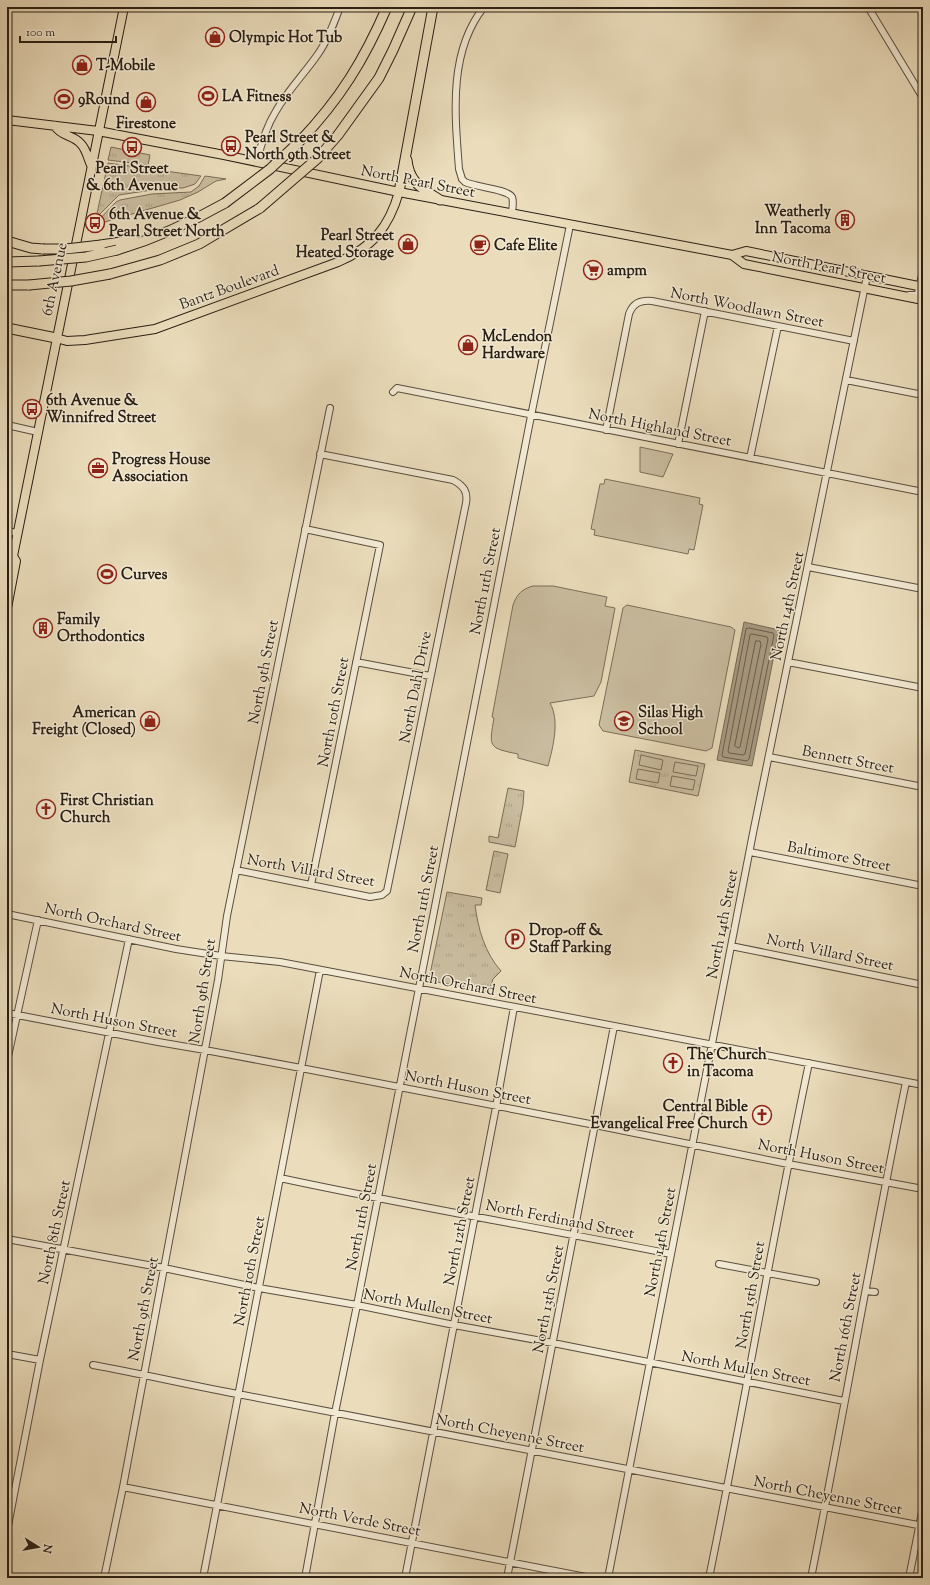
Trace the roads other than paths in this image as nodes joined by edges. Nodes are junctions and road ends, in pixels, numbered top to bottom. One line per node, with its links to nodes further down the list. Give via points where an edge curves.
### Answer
1 (124, 7): 11 (main road, 6th Avenue)
2 (340, 7): 13 (street, via 321,50 273,115 263,138)
3 (387, 7): 19 (highway, bridge, via 348,83 326,113 300,141 270,169 224,203 200,218)
4 (412, 7): 25 (highway, bridge, via 379,78 338,135 318,158 260,208 199,244 160,260 110,274 71,281)
5 (432, 7): 12 (highway)
6 (484, 7): 17 (street, via 467,33 459,63 456,109 459,169 465,182 503,191 509,195 513,201)
7 (868, 7): 8 (street)
8 (923, 98)
9 (7, 120): 10 (main road, North Pearl Street)
10 (55, 126): 11 (main road, North Pearl Street); 14 (main road, via 58,131 81,144)
11 (98, 132): 13 (main road, North Pearl Street); 14 (main road, 6th Avenue)
12 (406, 149): 15 (highway); 16 (highway, via 408,169 413,181)
13 (257, 162): 15 (main road, North Pearl Street)
14 (91, 164): 33 (main road, 6th Avenue)
15 (399, 192): 16 (main road, North Pearl Street); 33 (main road, Bantz Boulevard, via 388,220 376,237 355,255 344,260 155,328 85,340 67,341)
16 (440, 200): 17 (main road, North Pearl Street)
17 (512, 214): 18 (main road, North Pearl Street)
18 (570, 225): 21 (main road, North Pearl Street); 39 (street, North 11th Street)
19 (161, 236): 20 (highway, bridge, via 66,249 26,247); 22 (highway, bridge, via 86,257)
20 (7, 242)
21 (732, 256): 24 (main road, North Pearl Street, via 746,251); 27 (main road, North Pearl Street, via 744,264)
22 (7, 262)
23 (923, 270): 26 (street)
24 (867, 276): 26 (main road, North Pearl Street); 27 (street, North 14th Street)
25 (7, 285)
26 (921, 286): 28 (street, via 916,295)
27 (865, 289): 28 (main road, North Pearl Street); 34 (street, North 14th Street)
28 (898, 295): 29 (main road, North Pearl Street)
29 (923, 300)
30 (705, 311): 31 (street, North Woodlawn Street); 41 (street, North Woodlawn Street, via 652,301 642,301 631,308); 43 (street)
31 (778, 326): 34 (street, North Woodlawn Street); 45 (street)
32 (7, 328): 33 (highway)
33 (56, 338): 42 (main road, 6th Avenue)
34 (854, 341): 35 (street, North 14th Street)
35 (846, 380): 37 (street); 46 (street, North 14th Street)
36 (393, 392): 39 (street, North Highland Street, via 397,388)
37 (923, 395)
38 (330, 408): 44 (street, North 9th Street)
39 (531, 416): 41 (street, North Highland Street); 74 (street, North 11th Street)
40 (7, 425): 42 (street)
41 (606, 430): 43 (street, North Highland Street)
42 (38, 432): 50 (main road, 6th Avenue)
43 (678, 444): 45 (street, North Highland Street)
44 (320, 454): 48 (street, North 9th Street); 58 (street, North Dahl Drive, via 448,479 464,488 467,497)
45 (750, 458): 46 (street, North Highland Street)
46 (827, 473): 47 (street, North Highland Street); 53 (street, North 14th Street)
47 (923, 492)
48 (306, 529): 56 (street, North 10th Street, via 380,545); 63 (street, North 9th Street)
49 (7, 531): 50 (street)
50 (17, 533): 51 (main road, 6th Avenue)
51 (13, 556): 52 (main road, 6th Avenue, via 8,560); 55 (main road, 6th Avenue, via 16,561)
52 (7, 566)
53 (808, 567): 54 (street); 57 (street, North 14th Street)
54 (923, 589)
55 (7, 608)
56 (356, 662): 58 (street); 64 (street, North 10th Street)
57 (788, 662): 59 (street); 60 (street, North 14th Street)
58 (430, 676): 66 (street, North Dahl Drive, via 387,892)
59 (923, 688)
60 (769, 757): 61 (street, Bennett Street); 62 (street, North 14th Street)
61 (923, 787)
62 (750, 852): 65 (street, Baltimore Street); 70 (street, North 14th Street)
63 (236, 870): 64 (street, North Villard Street); 71 (street, North 9th Street)
64 (311, 885): 66 (street, North Villard Street, via 370,897)
65 (923, 886)
66 (382, 895)
67 (7, 914): 68 (street, North Orchard Street)
68 (38, 920): 69 (street, North Orchard Street); 77 (street)
69 (129, 939): 71 (street, North Orchard Street); 79 (street, North 8th Street)
70 (731, 946): 73 (street, North Villard Street); 80 (street, North 14th Street)
71 (221, 956): 72 (street, North Orchard Street, via 267,960); 81 (street, North 9th Street)
72 (320, 970): 74 (street, North Orchard Street); 84 (street, North 10th Street)
73 (923, 985)
74 (418, 988): 75 (street, North Orchard Street); 87 (street, North 11th Street)
75 (514, 1007): 78 (street, North Orchard Street); 88 (street, North 12th Street)
76 (7, 1013): 77 (street, North Huson Street)
77 (16, 1015): 79 (street, North Huson Street); 82 (street)
78 (614, 1026): 80 (street, North Orchard Street); 89 (street, North 13th Street)
79 (108, 1032): 81 (street, North Huson Street); 99 (street, North 8th Street)
80 (712, 1044): 83 (street, North Orchard Street); 90 (street, North 14th Street)
81 (205, 1050): 84 (street, North Huson Street); 102 (street, North 9th Street)
82 (7, 1061)
83 (809, 1063): 85 (street, North Orchard Street); 91 (street, North 15th Street)
84 (301, 1068): 87 (street, North Huson Street); 92 (street, North 10th Street)
85 (906, 1082): 86 (street, North Orchard Street); 93 (street, North 16th Street)
86 (923, 1085)
87 (399, 1087): 88 (street, North Huson Street); 95 (street, North 11th Street)
88 (496, 1106): 89 (street, North Huson Street); 96 (street, North 12th Street)
89 (595, 1125): 90 (street, North Huson Street); 97 (street, North 13th Street)
90 (692, 1145): 91 (street, North Huson Street); 100 (street, North 14th Street)
91 (788, 1164): 93 (street, North Huson Street); 103 (street, North 15th Street)
92 (280, 1178): 95 (street, North Ferdinand Street); 105 (street, North 10th Street)
93 (886, 1182): 94 (street, North Huson Street); 106 (street, North 16th Street)
94 (923, 1189)
95 (377, 1198): 96 (street, North Ferdinand Street); 108 (street, North 11th Street)
96 (474, 1216): 97 (street, North Ferdinand Street); 109 (street, North 12th Street)
97 (574, 1235): 100 (street, North Ferdinand Street); 110 (street, North 13th Street)
98 (7, 1239): 99 (street, North Mullen Street)
99 (64, 1250): 102 (street, North Mullen Street); 112 (street, North 8th Street)
100 (671, 1254): 113 (street, North 14th Street)
101 (719, 1264): 103 (street)
102 (164, 1268): 105 (street, North Mullen Street); 115 (street, North 9th Street)
103 (767, 1273): 104 (street); 116 (street, North 15th Street)
104 (816, 1282)
105 (259, 1288): 108 (street, North Mullen Street); 117 (street, North 10th Street)
106 (866, 1291): 107 (street); 118 (street, North 16th Street)
107 (875, 1292)
108 (357, 1305): 109 (street, North Mullen Street); 119 (street, North 11th Street)
109 (454, 1325): 110 (street, North Mullen Street); 120 (street, North 12th Street)
110 (553, 1343): 113 (street, North Mullen Street); 121 (street, North 13th Street)
111 (7, 1354): 112 (street)
112 (40, 1360): 130 (street, North 8th Street)
113 (651, 1362): 116 (street, North Mullen Street); 122 (street, North 14th Street)
114 (93, 1365): 115 (street, North Cheyenne Street)
115 (144, 1374): 117 (street, North Cheyenne Street); 123 (street, North 9th Street)
116 (748, 1382): 118 (street, North Mullen Street); 124 (street, North 15th Street)
117 (239, 1394): 119 (street, North Cheyenne Street); 125 (street, North 10th Street)
118 (844, 1401): 126 (street, North 16th Street)
119 (335, 1413): 120 (street, North Cheyenne Street); 128 (street, North 11th Street)
120 (434, 1431): 121 (street, North Cheyenne Street); 131 (street, North 12th Street)
121 (532, 1450): 122 (street, North Cheyenne Street); 132 (street, North 13th Street)
122 (630, 1469): 124 (street, North Cheyenne Street); 139 (street, North 14th Street)
123 (123, 1487): 125 (street, North Verde Street); 133 (street, North 9th Street)
124 (728, 1488): 126 (street, North Cheyenne Street); 140 (street, North 15th Street)
125 (217, 1505): 128 (street, North Verde Street); 134 (street, North 10th Street)
126 (825, 1506): 129 (street, North Cheyenne Street); 141 (street, North 16th Street)
127 (923, 1507): 129 (street)
128 (315, 1524): 131 (street, North Verde Street); 135 (street, North 11th Street)
129 (921, 1526): 142 (street)
130 (7, 1531)
131 (412, 1542): 132 (street, North Verde Street); 136 (street, North 12th Street)
132 (510, 1562): 137 (street, North 13th Street); 138 (street, North Verde Street)
133 (104, 1578)
134 (203, 1578)
135 (305, 1578)
136 (405, 1578)
137 (507, 1578)
138 (591, 1578)
139 (608, 1578)
140 (709, 1578)
141 (811, 1578)
142 (909, 1578)

